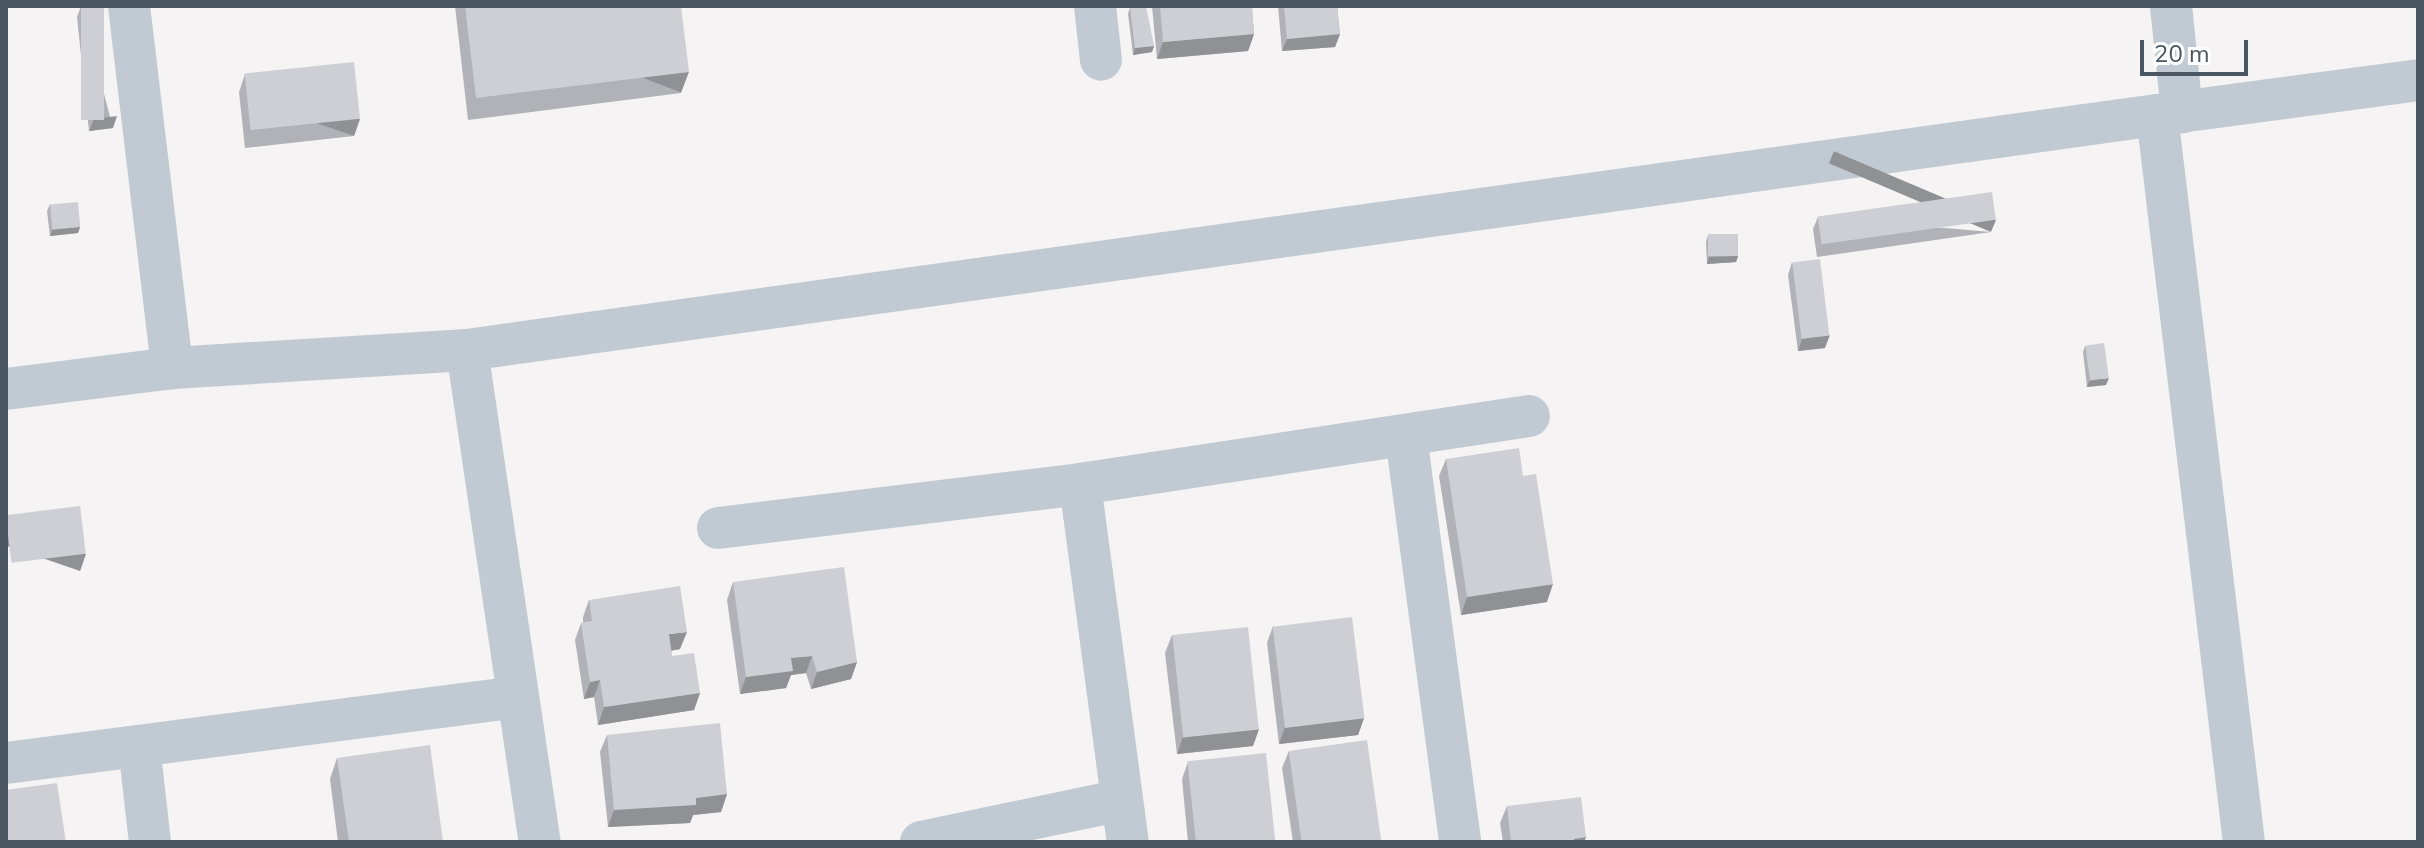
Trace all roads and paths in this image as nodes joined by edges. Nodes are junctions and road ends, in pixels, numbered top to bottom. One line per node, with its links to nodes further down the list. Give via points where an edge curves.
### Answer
1 (129, 6): 8 (street)
2 (1095, 6): 4 (street)
3 (2171, 6): 6 (street)
4 (1101, 60)
5 (2418, 80): 6 (street)
6 (2169, 113): 7 (street); 23 (street)
7 (467, 350): 8 (street); 14 (street)
8 (172, 368): 9 (street)
9 (6, 389)
10 (1529, 416): 11 (street)
11 (1406, 436): 12 (street); 22 (street)
12 (1080, 484): 13 (street); 17 (street)
13 (718, 528)
14 (518, 697): 15 (street); 19 (street)
15 (139, 746): 16 (street); 18 (street)
16 (6, 763)
17 (1122, 800): 20 (street); 21 (street)
18 (150, 842)
19 (540, 842)
20 (921, 842)
21 (1128, 842)
22 (1460, 842)
23 (2244, 842)

